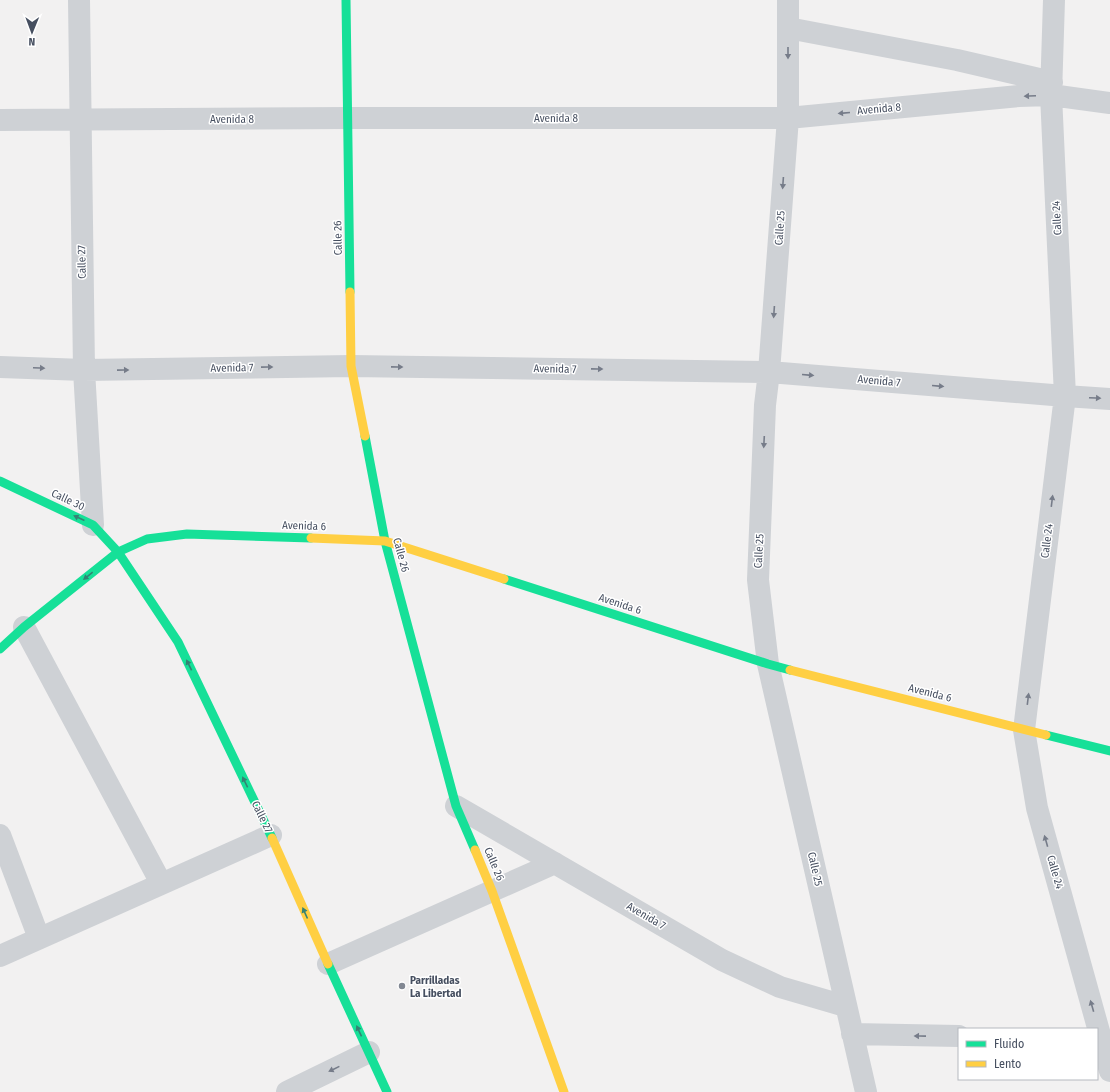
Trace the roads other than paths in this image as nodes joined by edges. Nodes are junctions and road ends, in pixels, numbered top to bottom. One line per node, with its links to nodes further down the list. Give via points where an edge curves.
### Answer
1 (79, 0): 10 (street, Calle 27)
2 (346, 0): 8 (street, Calle 26)
3 (788, 0): 5 (street, Calle 25)
4 (1054, 0): 6 (street, Calle 24)
5 (788, 28): 6 (street, via 957,60); 9 (street, Calle 25, one-way to 9)
6 (1052, 89): 7 (street, Avenida 8); 9 (street, Avenida 8, one-way to 9, via 1019,96); 16 (street, Calle 24)
7 (1110, 103)
8 (348, 118): 9 (street, Avenida 8); 10 (street, Avenida 8); 12 (street, Calle 26)
9 (788, 118): 15 (street, Calle 25, one-way to 15)
10 (81, 119): 11 (street, Avenida 8); 14 (street, Calle 27)
11 (0, 120)
12 (351, 366): 14 (street, Avenida 7, one-way to 12); 15 (street, Avenida 7, one-way to 15); 20 (street, Calle 26)
13 (0, 367): 14 (street, Avenida 7, one-way to 14)
14 (84, 370): 19 (street, Calle 27)
15 (769, 372): 16 (street, Avenida 7, one-way to 16); 24 (street, Calle 25, one-way to 24, via 758,580)
16 (1065, 396): 17 (street, Avenida 7, one-way to 17); 25 (street, Calle 24, one-way to 16)
17 (1110, 399)
18 (0, 481): 19 (street, Calle 30, one-way to 18)
19 (93, 525): 21 (street, Calle 30)
20 (385, 541): 21 (street, Avenida 6, via 187,534 147,538); 24 (street, Avenida 6); 27 (street, Calle 26)
21 (118, 552): 22 (street, Avenida 6, one-way to 22); 29 (street, Calle 27, one-way to 21, via 178,642)
22 (24, 627): 23 (street, Avenida 6); 31 (street)
23 (0, 649)
24 (768, 664): 25 (street, Avenida 6); 36 (street, Calle 25)
25 (1024, 730): 26 (street, Avenida 6); 39 (street, Calle 24, one-way to 25, via 1037,808)
26 (1110, 751)
27 (456, 806): 30 (street, Avenida 7); 32 (street, Calle 26)
28 (0, 835): 33 (street)
29 (271, 835): 31 (street); 35 (street, Calle 27, one-way to 29)
30 (555, 863): 32 (street); 36 (street, Avenida 7, via 722,960 780,987)
31 (161, 883): 33 (street)
32 (492, 891): 35 (street); 44 (street, Calle 26)
33 (39, 938): 34 (street)
34 (0, 956)
35 (328, 964): 40 (street, Calle 27, one-way to 35)
36 (845, 1006): 37 (street, Calle 25)
37 (852, 1034): 38 (street, one-way to 37); 45 (street, Calle 25)
38 (958, 1036)
39 (1103, 1040): 41 (street, Calle 24)
40 (369, 1052): 42 (street, Calle 27); 43 (street, one-way to 43)
41 (1110, 1071)
42 (383, 1091)
43 (287, 1092)
44 (564, 1092)
45 (866, 1092)

